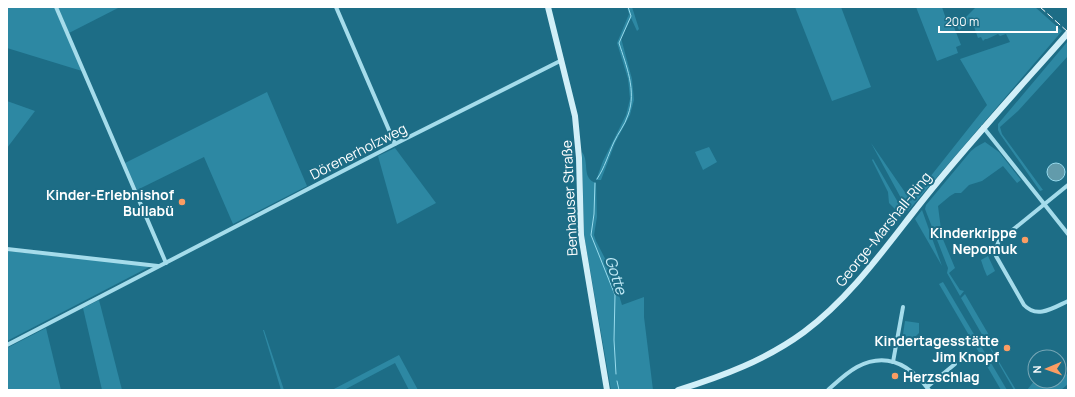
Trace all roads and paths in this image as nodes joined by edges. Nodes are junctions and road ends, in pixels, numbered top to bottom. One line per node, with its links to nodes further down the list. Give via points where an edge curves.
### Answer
1 (56, 7): 12 (street)
2 (336, 7): 7 (street)
3 (548, 7): 5 (main road, Benhauser Straße)
4 (1068, 32): 6 (main road, George-Marshall-Ring)
5 (562, 60): 7 (street, Dörenerholzweg); 20 (main road, Benhauser Straße, via 577,128 581,234)
6 (983, 127): 9 (street); 21 (main road, George-Marshall-Ring, via 855,284 824,315 804,332 749,365)
7 (395, 144): 12 (street, Dörenerholzweg)
8 (1068, 185): 9 (street)
9 (1044, 204): 10 (street); 14 (street, via 999,241 995,250 996,256 1029,309 1042,312)
10 (1068, 234)
11 (7, 249): 13 (street, Dörenerholzweg)
12 (166, 263): 13 (street, Dörenerholzweg)
13 (158, 266): 16 (street, Dörenerholzweg)
14 (1068, 301)
15 (903, 307): 17 (street)
16 (7, 345)
17 (893, 362): 19 (street, via 908,369); 22 (street, via 870,362 857,367)
18 (955, 364): 19 (street)
19 (928, 388)
20 (606, 389)
21 (678, 390)
22 (828, 390)

